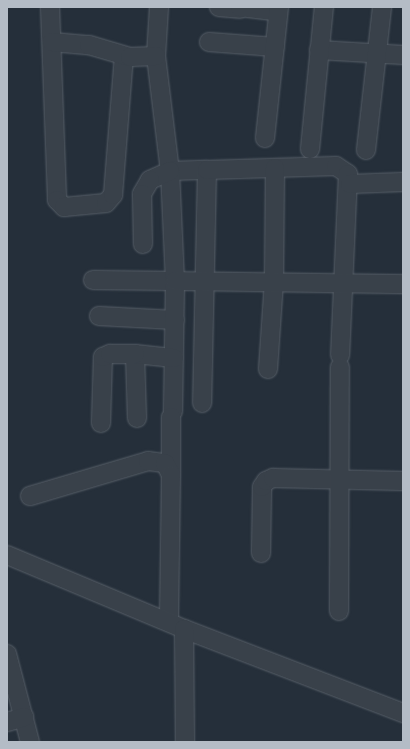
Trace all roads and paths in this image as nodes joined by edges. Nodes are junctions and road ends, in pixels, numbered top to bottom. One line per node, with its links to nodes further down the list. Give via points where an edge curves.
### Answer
1 (50, 7): 8 (street)
2 (159, 7): 15 (street)
3 (220, 7): 6 (street)
4 (324, 7): 11 (street)
5 (382, 7): 12 (street)
6 (240, 8): 7 (street)
7 (279, 9): 10 (street)
8 (52, 42): 14 (street, via 89,45); 14 (street, via 57,200 64,207 106,203 114,195)
9 (209, 42): 10 (street)
10 (275, 47): 16 (street)
11 (319, 50): 12 (street); 17 (street)
12 (378, 53): 13 (street); 18 (street)
13 (403, 55)
14 (124, 56): 15 (street)
15 (156, 56): 21 (street)
16 (264, 138)
17 (310, 149)
18 (366, 150)
19 (275, 168): 20 (street); 23 (street, via 336,166 348,174); 28 (street)
20 (207, 170): 21 (street); 25 (street)
21 (170, 171): 24 (street, via 150,180 142,194); 27 (street)
22 (403, 182): 23 (street)
23 (350, 184): 29 (street)
24 (143, 244)
25 (206, 279): 27 (street); 28 (street); 36 (street)
26 (93, 280): 27 (street)
27 (175, 281): 32 (street)
28 (274, 281): 29 (street); 35 (street)
29 (345, 283): 30 (street); 40 (street, via 340,361)
30 (403, 284)
31 (99, 316): 32 (street)
32 (174, 320): 34 (street)
33 (136, 354): 34 (street); 37 (street); 38 (street, via 110,354 104,357)
34 (174, 358): 39 (street)
35 (268, 369)
36 (202, 403)
37 (137, 418)
38 (101, 423)
39 (171, 475): 42 (street, via 165,463 148,461); 46 (street)
40 (340, 480): 41 (street); 43 (street, via 273,478 266,481 262,488); 45 (street)
41 (403, 480)
42 (30, 496)
43 (261, 552)
44 (7, 555): 46 (street)
45 (339, 611)
46 (176, 625): 48 (street); 51 (street)
47 (7, 654): 49 (street)
48 (403, 713)
49 (15, 720): 50 (street)
50 (30, 742)
51 (186, 742)

